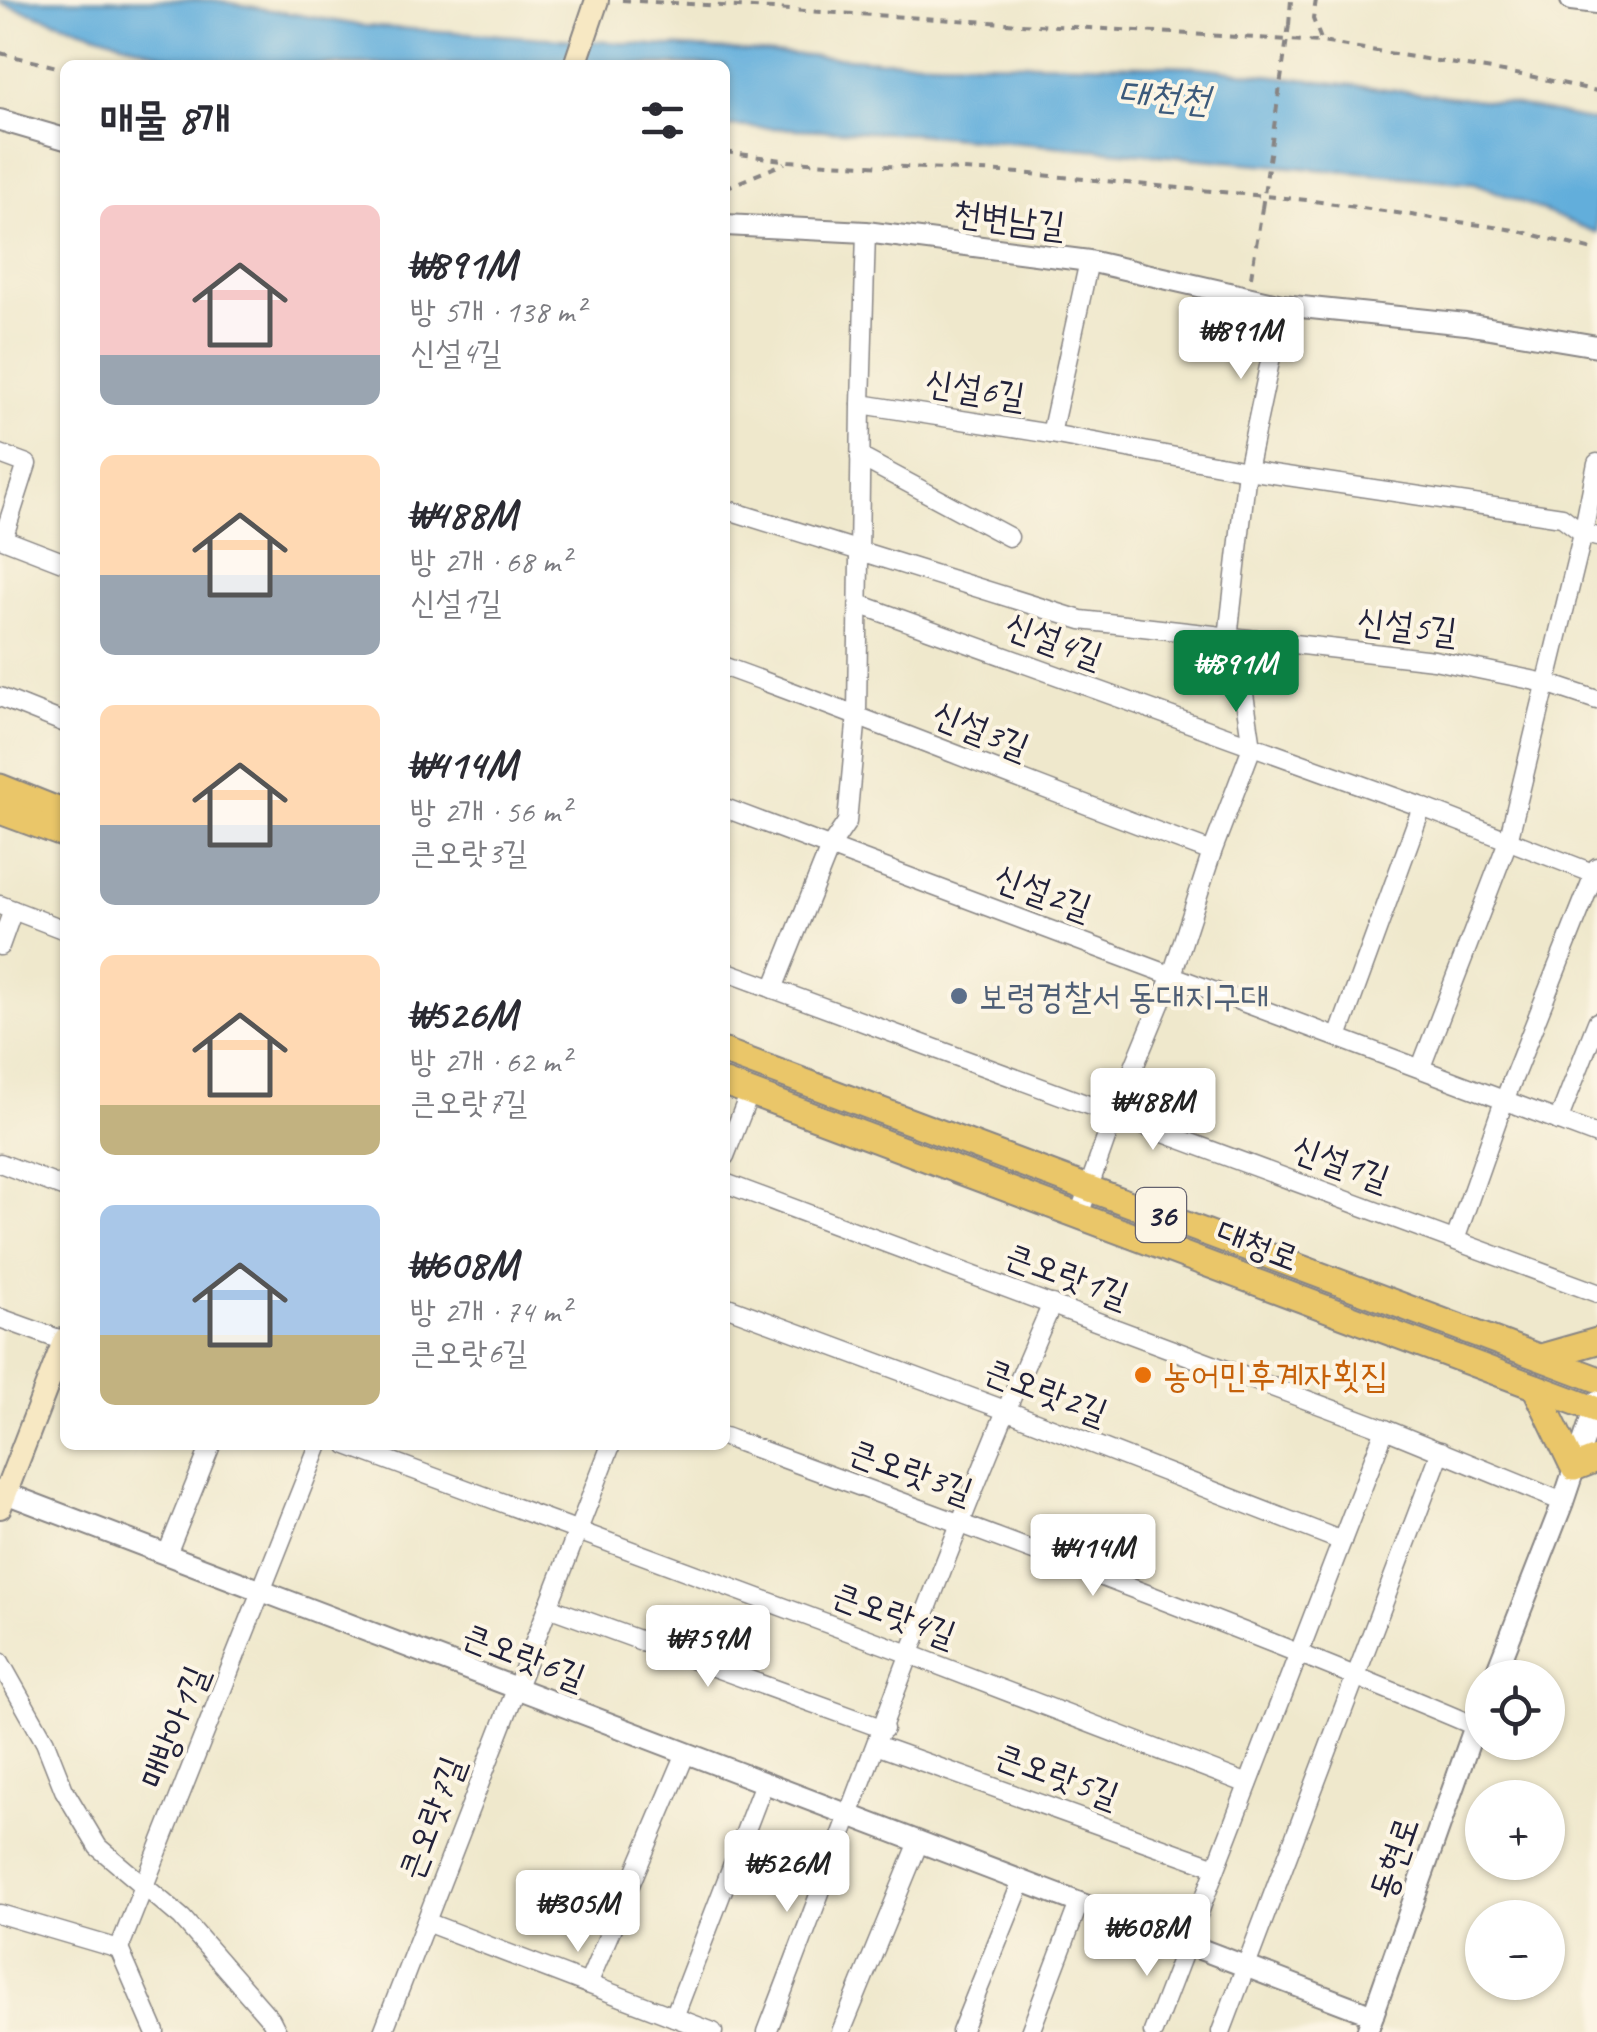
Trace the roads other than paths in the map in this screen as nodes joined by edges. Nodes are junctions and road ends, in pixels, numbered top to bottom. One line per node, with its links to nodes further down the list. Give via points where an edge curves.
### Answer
1 (598, 0): 4 (main road)
2 (1571, 0): 3 (street)
3 (1597, 3)
4 (577, 60)
5 (0, 120): 6 (street)
6 (60, 138)
7 (730, 225): 8 (street, 천변남길)
8 (866, 232): 9 (street, 천변남길); 12 (street)
9 (1089, 261): 10 (street, 천변남길); 13 (street)
10 (1282, 305): 11 (street, 천변남길); 17 (street)
11 (1597, 346)
12 (862, 404): 13 (street, 신설6길); 15 (street)
13 (1051, 434): 17 (street, 신설6길)
14 (0, 454): 21 (street, via 27,464)
15 (860, 457): 20 (street); 22 (street)
16 (1597, 463): 19 (street)
17 (1247, 470): 19 (street, 신설6길, via 1562,517); 25 (street)
18 (730, 510): 22 (street, 신설5길)
19 (1590, 535): 27 (street)
20 (1009, 537)
21 (1, 542): 23 (street)
22 (857, 550): 24 (street); 25 (street, 신설5길, via 1081,620)
23 (60, 561)
24 (859, 604): 30 (street); 32 (street, 신설4길)
25 (1228, 638): 27 (street, 신설5길, via 1434,660); 32 (street)
26 (730, 669): 30 (street, 신설3길)
27 (1546, 683): 29 (street, 신설5길); 39 (street)
28 (0, 698): 31 (street)
29 (1597, 700)
30 (857, 714): 40 (street, via 846,822); 41 (street, 신설3길)
31 (60, 721)
32 (1252, 746): 34 (street, 신설4길); 41 (street)
33 (0, 786): 35 (main road)
34 (1422, 807): 39 (street, 신설4길); 50 (street)
35 (60, 810)
36 (730, 810): 40 (street, 신설2길)
37 (0, 811): 38 (main road)
38 (60, 834)
39 (1508, 841): 42 (street, 신설4길); 52 (street)
40 (830, 848): 47 (street, 신설2길); 48 (street)
41 (1212, 852): 47 (street)
42 (1596, 870): 55 (street)
43 (7, 907): 44 (street); 45 (street)
44 (60, 928)
45 (0, 946)
46 (730, 973): 48 (street, 신설1길)
47 (1172, 974): 50 (street, 신설2길); 56 (street)
48 (773, 988): 56 (street, 신설1길)
49 (1597, 1022): 57 (street)
50 (1338, 1036): 52 (street, 신설2길)
51 (730, 1054): 63 (main road, 대청로 / 36)
52 (1421, 1068): 55 (street, 신설2길)
53 (730, 1085): 54 (main road, 대청로 / 36)
54 (750, 1092): 59 (street); 64 (main road, 대청로 / 36)
55 (1504, 1101): 57 (street, 신설2길); 65 (street)
56 (1115, 1113): 63 (street); 65 (street, 신설1길)
57 (1558, 1121): 58 (street, 신설2길)
58 (1597, 1135)
59 (730, 1143)
60 (0, 1163): 62 (street)
61 (730, 1185): 67 (street, 큰오랏1길)
62 (60, 1186)
63 (1088, 1188): 64 (street); 73 (main road, 대청로 / 36)
64 (1079, 1216): 75 (main road, 대청로 / 36)
65 (1455, 1240): 66 (street, 신설1길)
66 (1597, 1293)
67 (1052, 1304): 77 (street); 78 (street, 큰오랏1길)
68 (730, 1308): 77 (street, 큰오랏2길)
69 (0, 1318): 70 (street)
70 (60, 1338)
71 (1597, 1341): 73 (main road)
72 (60, 1352): 86 (main road)
73 (1540, 1358): 74 (main road, 대청로 / 36)
74 (1597, 1378)
75 (1535, 1386): 76 (main road, 대청로 / 36); 85 (main road)
76 (1596, 1406): 85 (street)
77 (1005, 1410): 88 (street); 90 (street, 큰오랏2길)
78 (1385, 1430): 84 (street, 큰오랏1길); 90 (street)
79 (730, 1439): 88 (street, 큰오랏3길)
80 (209, 1450): 91 (street)
81 (317, 1450): 92 (street)
82 (360, 1450): 89 (street, 큰오랏4길)
83 (610, 1450): 89 (street, 큰오랏7길)
84 (1440, 1451): 87 (street, 큰오랏1길); 98 (street)
85 (1586, 1464): 87 (street)
86 (2, 1497): 91 (street, 큰오랏6길)
87 (1563, 1502): 96 (street)
88 (960, 1523): 94 (street, 큰오랏3길); 95 (street)
89 (577, 1532): 93 (street, 큰오랏7길); 95 (street, 큰오랏4길)
90 (1342, 1541): 94 (street)
91 (167, 1554): 92 (street, 큰오랏6길)
92 (263, 1591): 99 (street, 큰오랏6길); 110 (street, 매방아1길)
93 (548, 1607): 99 (street, 큰오랏7길); 101 (street, 큰오랏5길)
94 (1299, 1654): 98 (street, 큰오랏3길); 105 (street)
95 (912, 1655): 101 (street); 105 (street, 큰오랏4길)
96 (1501, 1660)
97 (0, 1662): 110 (street, via 98,1847)
98 (1356, 1675): 100 (street, 큰오랏3길); 116 (street)
99 (516, 1688): 102 (street, 큰오랏6길); 113 (street, 큰오랏7길)
100 (1465, 1712)
101 (880, 1737): 106 (street); 108 (street, 큰오랏5길)
102 (686, 1753): 104 (street, 큰오랏6길); 117 (street)
103 (1465, 1753): 119 (street, 동현로)
104 (764, 1782): 106 (street, 큰오랏6길); 118 (street)
105 (1248, 1784): 108 (street)
106 (851, 1816): 107 (street, 큰오랏6길); 124 (street)
107 (919, 1842): 109 (street, 큰오랏6길); 125 (street)
108 (1216, 1866): 114 (street)
109 (1022, 1881): 111 (street, 큰오랏6길); 126 (street)
110 (145, 1886): 115 (street, 매방아1길); 121 (street, via 182,1918)
111 (1078, 1902): 114 (street, 큰오랏6길); 127 (street)
112 (0, 1914): 115 (street)
113 (426, 1922): 117 (street, 큰오랏7길); 122 (street)
114 (1186, 1944): 116 (street, 큰오랏6길); 128 (street)
115 (119, 1950): 120 (street)
116 (1246, 1966): 119 (street, 큰오랏6길); 129 (street)
117 (588, 1984): 118 (street, 큰오랏7길)
118 (674, 2017): 123 (street, 큰오랏7길)
119 (1370, 2024)
120 (155, 2032)
121 (276, 2032)
122 (384, 2032)
123 (713, 2032)
124 (768, 2032)
125 (841, 2032)
126 (961, 2032)
127 (1030, 2032)
128 (1152, 2032)
129 (1220, 2032)

